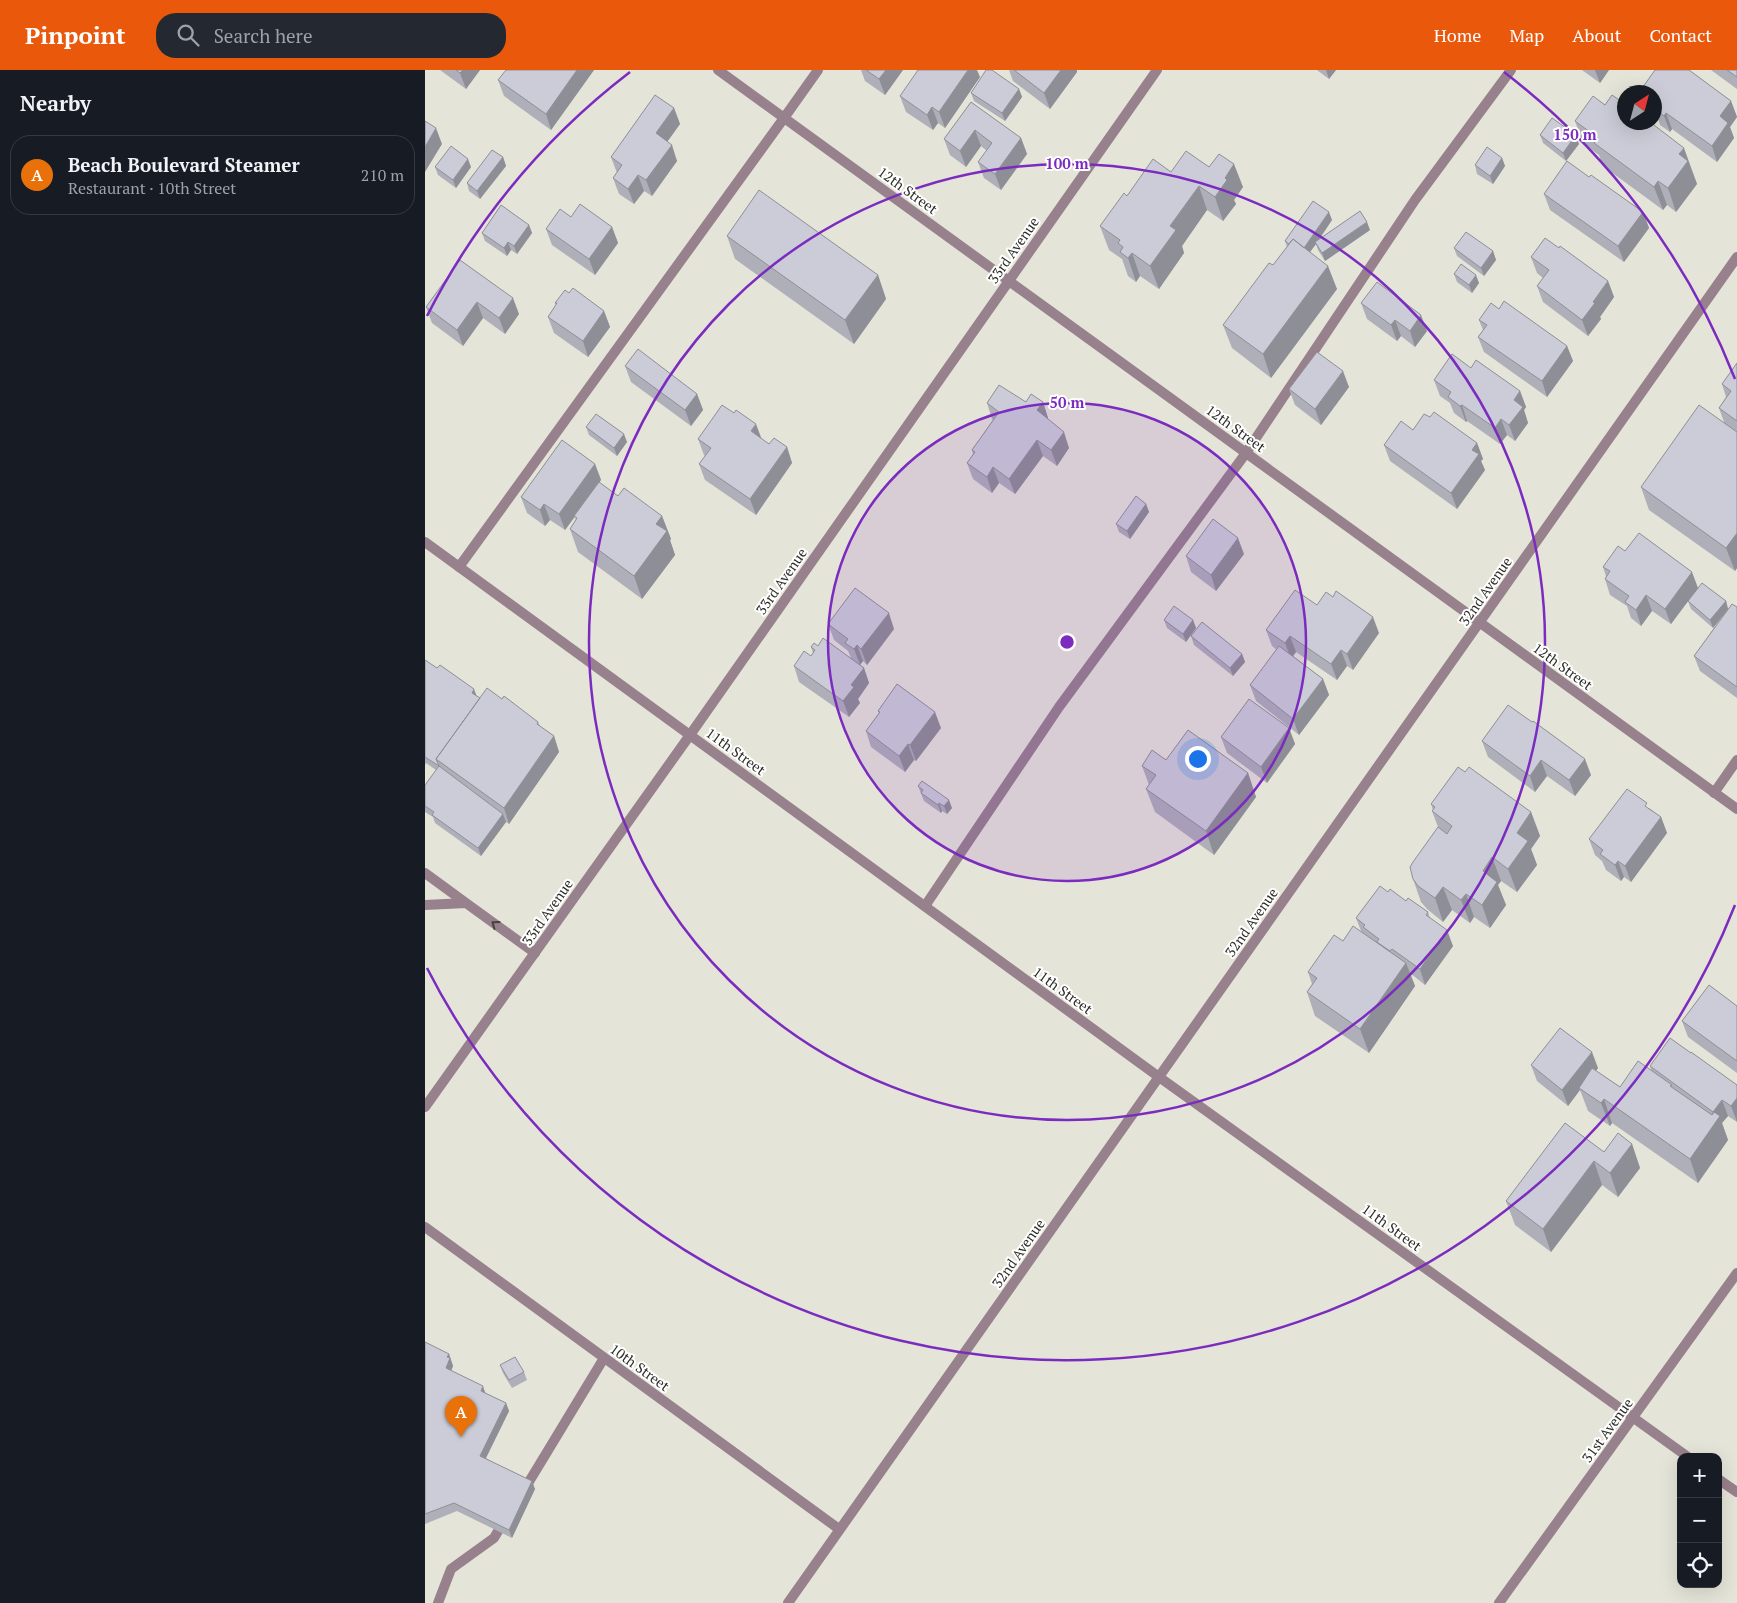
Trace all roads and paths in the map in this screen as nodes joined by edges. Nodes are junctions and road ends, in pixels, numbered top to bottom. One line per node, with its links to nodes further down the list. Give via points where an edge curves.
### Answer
1 (718, 70): 5 (street, 12th Street)
2 (817, 70): 5 (street)
3 (1157, 70): 7 (street, 33rd Avenue)
4 (1511, 70): 8 (street, via 1415,200)
5 (784, 118): 7 (street, 12th Street); 10 (street)
6 (1737, 257): 11 (street, 32nd Avenue)
7 (1009, 281): 8 (street, 12th Street); 12 (street, 33rd Avenue)
8 (1246, 453): 11 (street, 12th Street); 19 (street, via 1059,707)
9 (425, 542): 10 (street, 11th Street)
10 (459, 567): 12 (street, 11th Street)
11 (1480, 623): 14 (street, 12th Street); 21 (street, 32nd Avenue)
12 (690, 735): 19 (street, 11th Street); 20 (street, 33rd Avenue)
13 (1737, 760): 14 (street)
14 (1714, 793): 15 (street, 12th Street)
15 (1737, 809)
16 (425, 873): 17 (street)
17 (466, 903): 18 (street); 20 (street, one-way to 17)
18 (425, 905)
19 (925, 906): 21 (street, 11th Street)
20 (535, 953): 22 (street, 33rd Avenue)
21 (1159, 1077): 26 (street, 11th Street); 32 (street, 32nd Avenue)
22 (425, 1107)
23 (425, 1227): 25 (street, 10th Street)
24 (1737, 1273): 26 (street, 31st Avenue)
25 (604, 1358): 30 (street); 32 (street, 10th Street)
26 (1633, 1418): 27 (street, 11th Street); 35 (street, 31st Avenue)
27 (1682, 1453)
28 (1722, 1482): 29 (street)
29 (1737, 1492)
30 (519, 1497)
31 (509, 1514): 33 (street, via 494,1538 451,1569)
32 (839, 1529): 34 (street, 32nd Avenue)
33 (438, 1603)
34 (788, 1603)
35 (1499, 1603)

